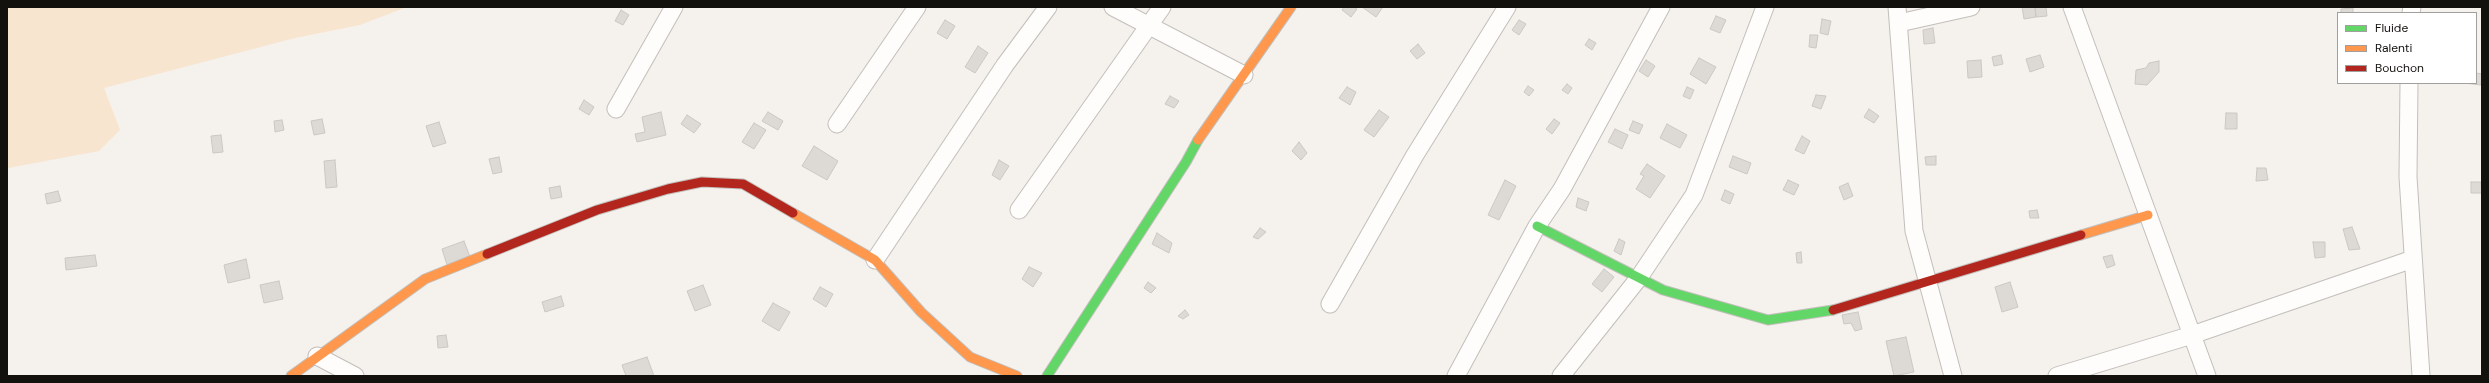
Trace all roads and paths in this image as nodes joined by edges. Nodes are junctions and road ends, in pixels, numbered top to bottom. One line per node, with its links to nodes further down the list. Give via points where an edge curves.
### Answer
1 (674, 7): 16 (street)
2 (917, 7): 17 (street)
3 (1048, 7): 21 (street, via 1005,65)
4 (1113, 7): 13 (street)
5 (1162, 7): 13 (street)
6 (1291, 7): 14 (street)
7 (1507, 7): 25 (street, via 1415,155)
8 (1661, 7): 20 (street, via 1562,189)
9 (1765, 7): 23 (street, via 1694,195)
10 (1971, 7): 12 (street)
11 (2072, 7): 19 (street)
12 (1898, 15): 24 (street, via 1914,231)
13 (1150, 25): 14 (street); 18 (street)
14 (1244, 75): 31 (street, via 1195,144 1186,162 1064,347)
15 (2409, 84): 22 (street, via 2408,177)
16 (616, 108)
17 (837, 124)
18 (1019, 210)
19 (2148, 214): 24 (street); 26 (street)
20 (1538, 226): 23 (street); 32 (street)
21 (875, 260): 27 (street, via 743,184 702,182 597,210 426,279); 30 (street, via 921,312 970,357)
22 (2413, 260): 26 (street); 37 (street)
23 (1638, 279): 24 (street, via 1663,290 1768,320 1831,311); 33 (street)
24 (1928, 282): 34 (street)
25 (1330, 304)
26 (2192, 335): 35 (street); 36 (street)
27 (317, 356): 28 (street); 29 (street)
28 (291, 376)
29 (355, 376)
30 (1017, 376)
31 (1048, 376)
32 (1456, 376)
33 (1561, 376)
34 (1953, 376)
35 (2057, 376)
36 (2207, 376)
37 (2421, 376)

